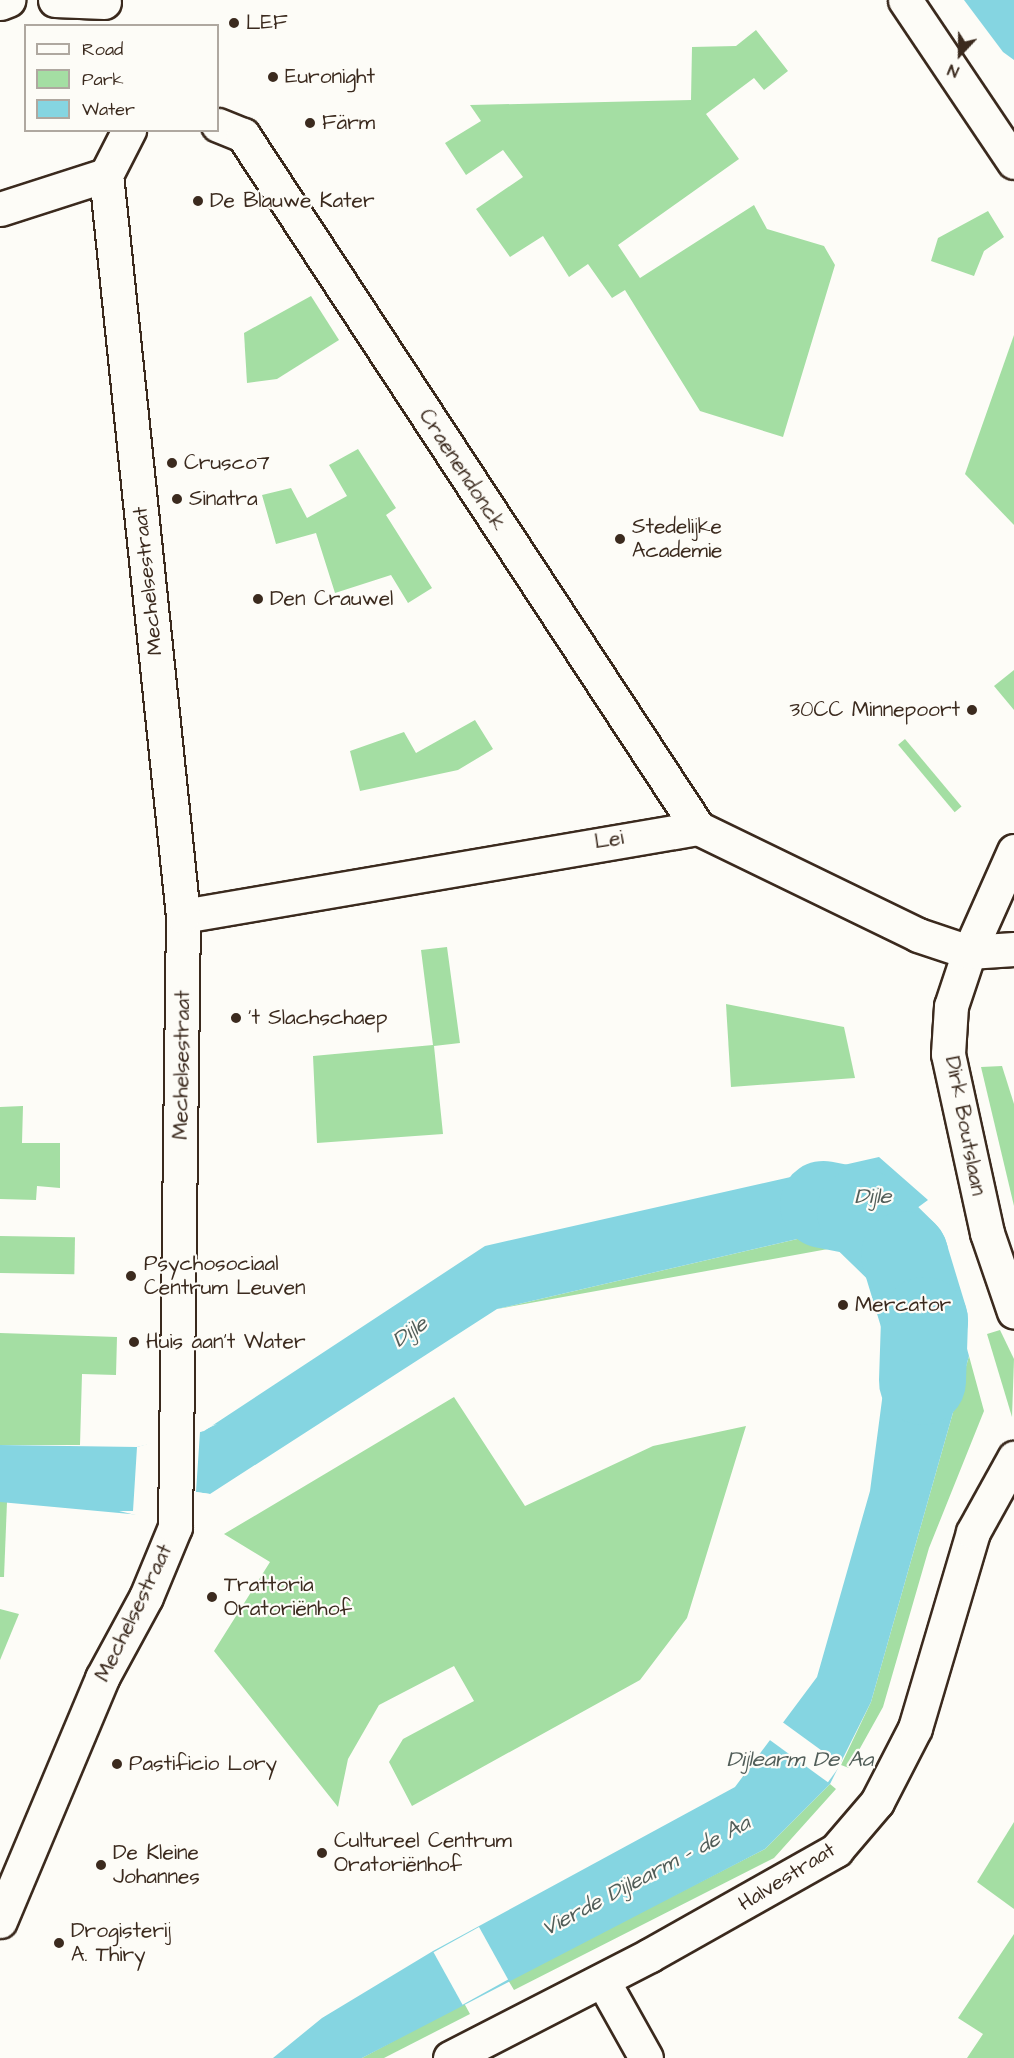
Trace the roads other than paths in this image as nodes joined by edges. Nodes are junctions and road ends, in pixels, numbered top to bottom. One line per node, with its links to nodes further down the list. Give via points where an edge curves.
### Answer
1 (8, 0): 4 (street)
2 (55, 0): 5 (street)
3 (905, 0): 8 (street)
4 (0, 3)
5 (107, 9)
6 (219, 125): 11 (street, Craenendonck, via 243,135)
7 (128, 132): 9 (street)
8 (1014, 162)
9 (106, 175): 10 (street); 13 (street, Mechelsestraat)
10 (0, 209)
11 (698, 828): 13 (street, Lei); 15 (street, via 899,927)
12 (1014, 851): 15 (street, Dirk Boutslaan)
13 (183, 916): 18 (street, Mechelsestraat, via 176,1506 165,1554 102,1678)
14 (1014, 949): 15 (street)
15 (969, 952): 16 (street, Dirk Boutslaan, via 951,1006 948,1054 987,1233)
16 (1014, 1312)
17 (1014, 1458): 19 (street, Halvestraat, via 973,1532 915,1728 877,1802 836,1850)
18 (0, 1922)
19 (603, 1981): 20 (street, Halvestraat); 21 (street)
20 (450, 2058)
21 (646, 2058)

